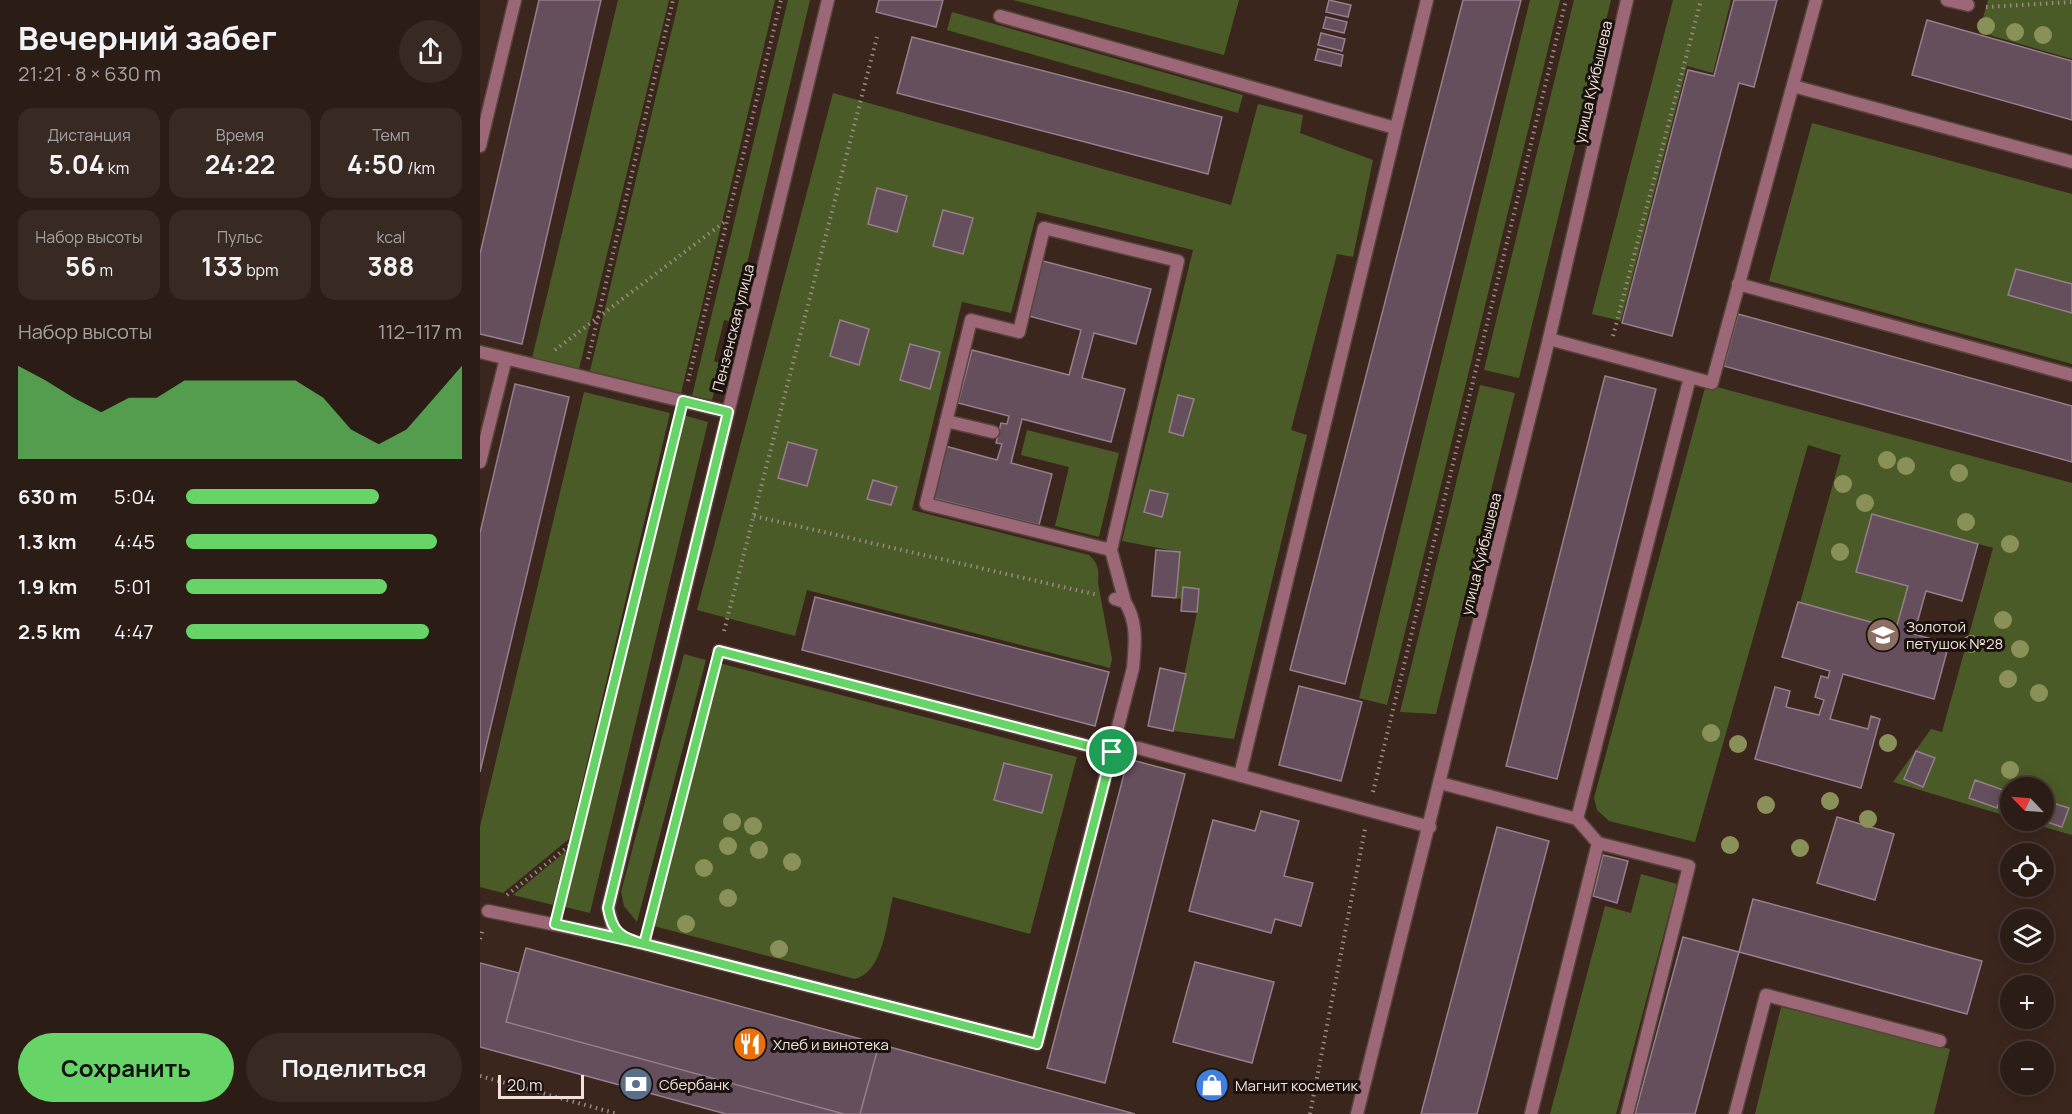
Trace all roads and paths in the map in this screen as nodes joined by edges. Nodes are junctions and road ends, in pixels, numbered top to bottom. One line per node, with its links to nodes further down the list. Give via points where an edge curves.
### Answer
1 (515, 0): 18 (street)
2 (673, 0): 22 (path)
3 (781, 0): 20 (path)
4 (828, 0): 32 (street, Пензенская улица)
5 (1427, 0): 17 (street)
6 (1566, 0): 43 (path)
7 (1627, 0): 23 (street, улица Куйбышева)
8 (1701, 0): 25 (path)
9 (1816, 0): 16 (street)
10 (1947, 0): 12 (street)
11 (2072, 2): 13 (path)
12 (1968, 5)
13 (1985, 7)
14 (1000, 16): 17 (street)
15 (878, 33): 36 (path)
16 (1793, 86): 19 (street); 21 (street)
17 (1395, 128): 41 (street)
18 (480, 146)
19 (2072, 162)
20 (728, 220): 22 (path); 31 (path)
21 (1738, 284): 28 (street); 30 (street, via 1712,383)
22 (598, 317): 27 (path); 29 (path)
23 (1549, 339): 25 (street); 42 (street, улица Куйбышева)
24 (480, 352): 26 (street)
25 (1608, 355): 30 (street)
26 (506, 358): 27 (street); 35 (street)
27 (535, 365): 29 (street)
28 (2072, 375)
29 (584, 377): 31 (street)
30 (1690, 377): 44 (street)
31 (683, 401): 32 (street); 46 (path)
32 (728, 412): 50 (street, Пензенская улица, via 608,908 613,928)
33 (946, 421): 34 (street); 37 (street, via 926,504); 37 (street, via 971,320 1019,332 1044,228 1178,261)
34 (993, 432)
35 (480, 462)
36 (754, 516): 38 (path); 39 (path)
37 (1111, 550): 38 (street)
38 (1120, 600): 40 (street, via 1135,629 1135,644)
39 (719, 651): 40 (street); 51 (path)
40 (1112, 752): 41 (street, via 1138,748); 51 (street, via 1037,1044)
41 (1240, 775): 43 (street)
42 (1440, 783): 44 (street); 45 (street, улица Куйбышева)
43 (1368, 811): 45 (street); 57 (path)
44 (1577, 819): 47 (street)
45 (1430, 827): 58 (street, улица Куйбышева)
46 (574, 842): 48 (path); 49 (path)
47 (1598, 843): 59 (street); 60 (street, via 1689,866)
48 (488, 911): 49 (street)
49 (555, 924): 50 (street)
50 (621, 938): 51 (street)
51 (644, 944)
52 (1940, 1041): 61 (street, via 1766,995)
53 (480, 1076): 54 (path)
54 (598, 1108): 55 (path); 56 (path)
55 (597, 1114)
56 (618, 1114)
57 (1310, 1114)
58 (1358, 1114)
59 (1531, 1114)
60 (1627, 1114)
61 (1735, 1114)

